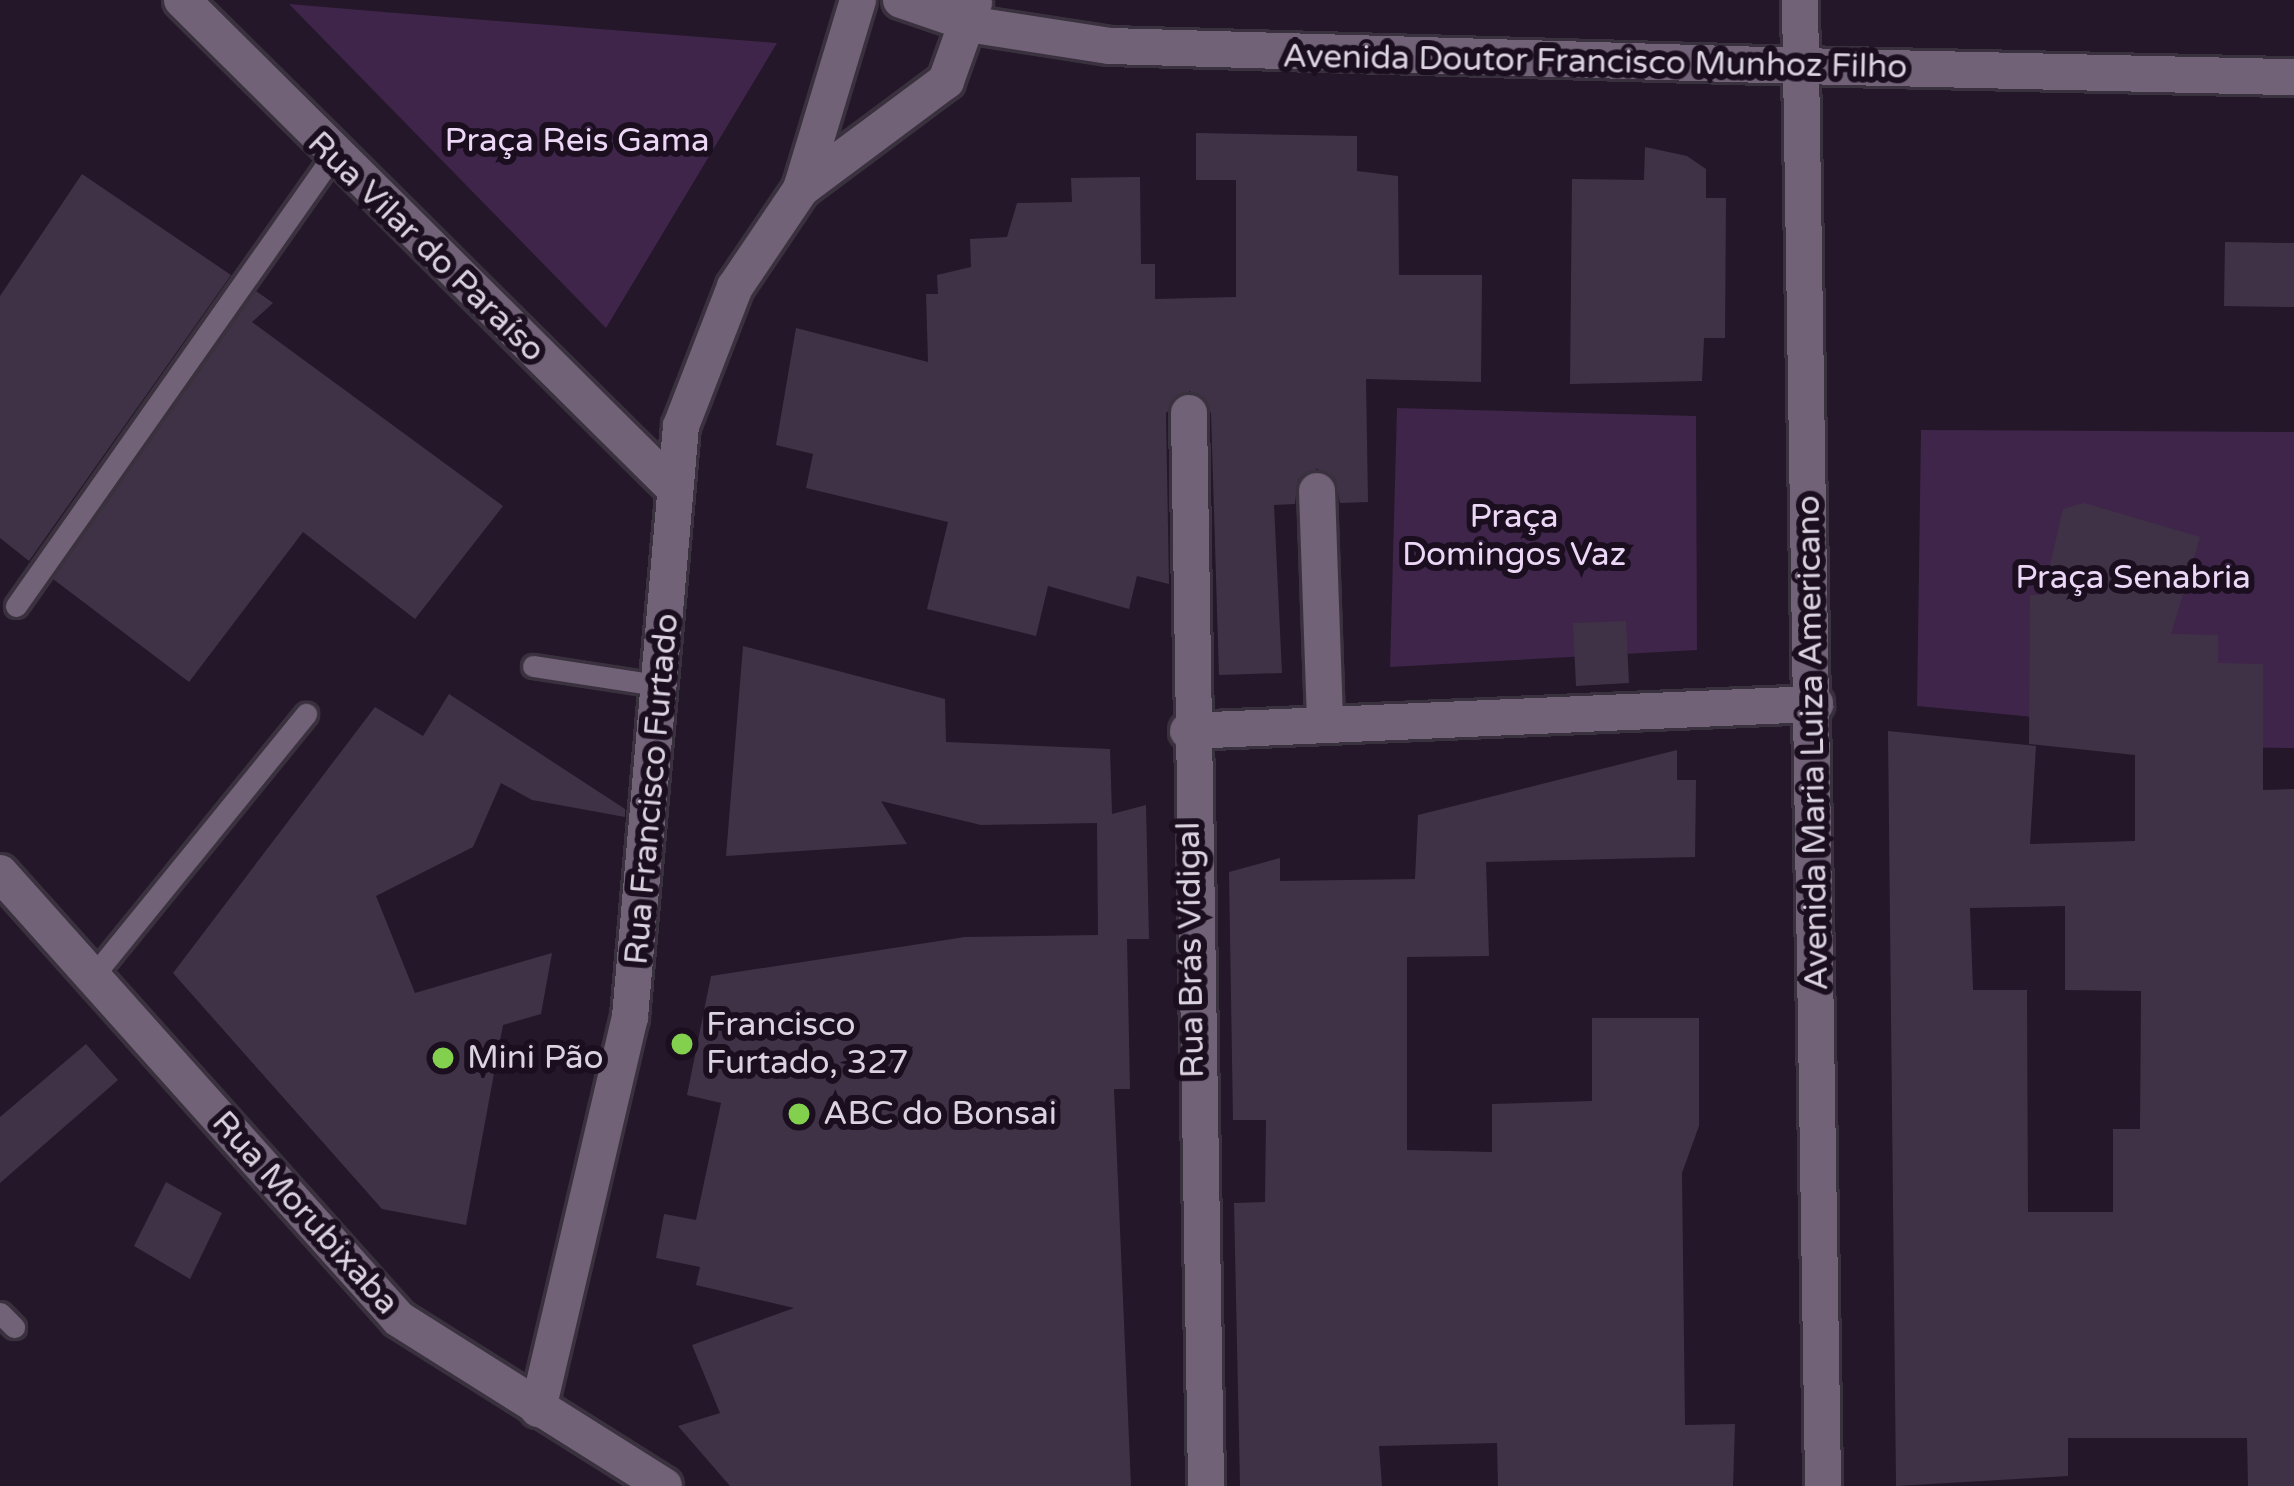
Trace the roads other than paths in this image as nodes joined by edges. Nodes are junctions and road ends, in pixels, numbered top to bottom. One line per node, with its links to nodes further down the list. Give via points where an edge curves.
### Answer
1 (182, 0): 8 (street, Rua Vilar do Paraíso)
2 (858, 0): 9 (street, Rua Francisco Furtado)
3 (901, 0): 5 (street, Avenida Doutor Francisco Munhoz Filho)
4 (1800, 0): 6 (street, Avenida Maria Luiza Americano)
5 (974, 13): 6 (street, Avenida Doutor Francisco Munhoz Filho, via 1265,55); 9 (street, Rua Francisco Furtado, via 946,81 912,115)
6 (1800, 67): 7 (street, Avenida Doutor Francisco Munhoz Filho); 16 (street, Avenida Maria Luiza Americano)
7 (2294, 77)
8 (332, 157): 11 (street, Rua Vilar do Paraíso); 13 (lane)
9 (801, 188): 11 (street, Rua Francisco Furtado, via 709,344)
10 (1190, 413): 19 (street, Rua Brás Vidigal)
11 (675, 489): 15 (street, Rua Francisco Furtado)
12 (1317, 491): 18 (street)
13 (16, 606)
14 (533, 666): 15 (lane)
15 (663, 686): 22 (street, Rua Francisco Furtado, via 630,1017)
16 (1815, 704): 18 (street); 25 (street, Avenida Maria Luiza Americano)
17 (306, 714): 21 (lane)
18 (1325, 723): 19 (street)
19 (1188, 730): 24 (street, Rua Brás Vidigal)
20 (0, 873): 21 (street, Rua Morubixaba)
21 (93, 976): 22 (street, Rua Morubixaba, via 399,1319)
22 (538, 1409): 23 (street, Rua Morubixaba)
23 (664, 1486)
24 (1206, 1486)
25 (1823, 1486)

